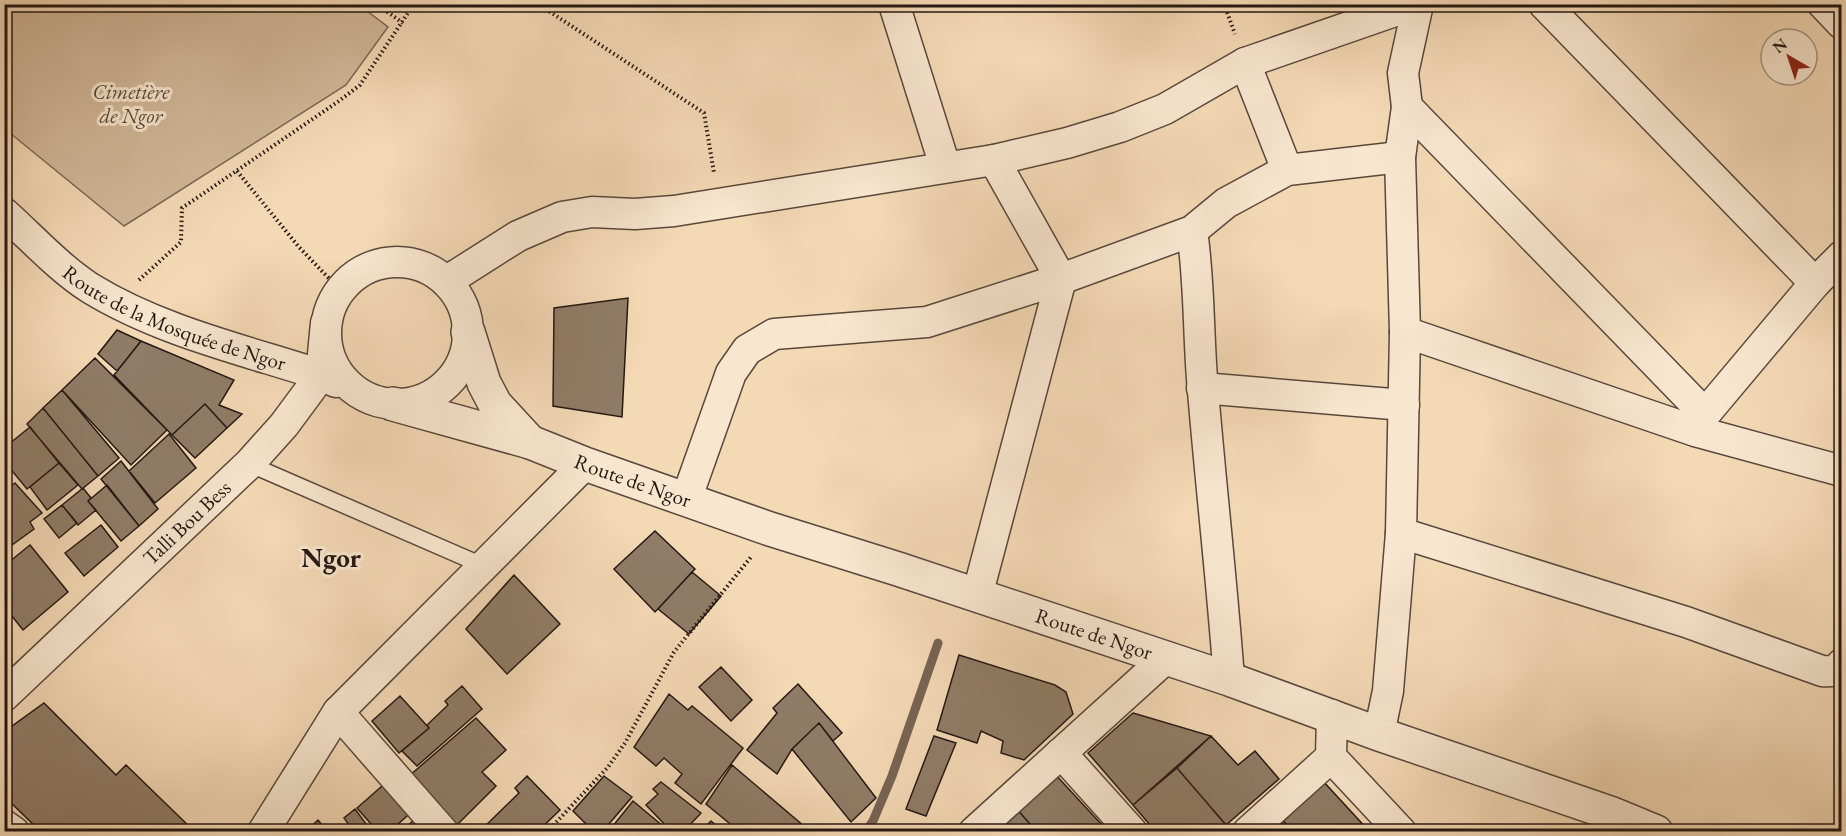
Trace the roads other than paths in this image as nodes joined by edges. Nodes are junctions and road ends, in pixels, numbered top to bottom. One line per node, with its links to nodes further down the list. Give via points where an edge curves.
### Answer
1 (894, 4): 10 (street)
2 (1416, 4): 6 (street); 7 (street, via 1403,73)
3 (1544, 4): 17 (street)
4 (1823, 4): 5 (street)
5 (1842, 24)
6 (1245, 63): 9 (street, via 1165,108 1120,126); 11 (street)
7 (1407, 107): 8 (street); 25 (street)
8 (1400, 157): 11 (street); 20 (street)
9 (994, 160): 10 (street); 15 (street)
10 (945, 166): 16 (street, via 674,212 592,212 562,217 518,236)
11 (1287, 170): 13 (street, via 1226,203)
12 (4, 213): 21 (street, Route de la Mosquée de Ngor, via 66,270 115,301 171,326)
13 (1192, 231): 15 (street); 22 (street)
14 (1842, 256): 17 (street)
15 (1061, 279): 30 (street, via 927,322 774,334 747,350 731,373); 33 (street)
16 (447, 281): 18 (street, via 427,268 404,261 380,264 358,273 340,290); 19 (street, via 463,305)
17 (1815, 283): 25 (street)
18 (326, 323): 21 (street); 23 (street, via 328,352 341,378)
19 (468, 332): 23 (street, via 465,356 454,376 437,392 416,402); 26 (street, via 495,404)
20 (1405, 332): 24 (street); 25 (street)
21 (321, 375): 23 (street, Route de la Mosquée de Ngor); 27 (street, Talli Bou Bess)
22 (1202, 388): 24 (street); 36 (street)
23 (378, 400): 26 (street, Route de Ngor)
24 (1404, 405): 31 (street)
25 (1700, 423): 29 (street)
26 (530, 442): 28 (street, Route de Ngor)
27 (249, 464): 32 (lane); 37 (street, Talli Bou Bess)
28 (585, 464): 30 (street, Route de Ngor); 32 (street)
29 (1842, 471)
30 (686, 500): 33 (street, Route de Ngor)
31 (1401, 533): 35 (street, via 1686,622 1822,671 1831,672); 40 (street, via 1388,691)
32 (484, 566): 38 (street)
33 (977, 596): 34 (street, Route de Ngor)
34 (1166, 658): 36 (street, Route de Ngor); 41 (street)
35 (1842, 664)
36 (1229, 678): 39 (street, Route de Ngor)
37 (4, 696)
38 (338, 712): 45 (street); 46 (street)
39 (1332, 715): 40 (street, Route de Ngor); 42 (street)
40 (1379, 734): 51 (street, Route de Ngor)
41 (1061, 753): 47 (street); 48 (street)
42 (1331, 757): 49 (street); 50 (street)
43 (4, 825): 44 (street)
44 (14, 831)
45 (263, 831)
46 (443, 831)
47 (974, 831)
48 (1132, 831)
49 (1248, 831)
50 (1401, 831)
51 (1656, 831)

